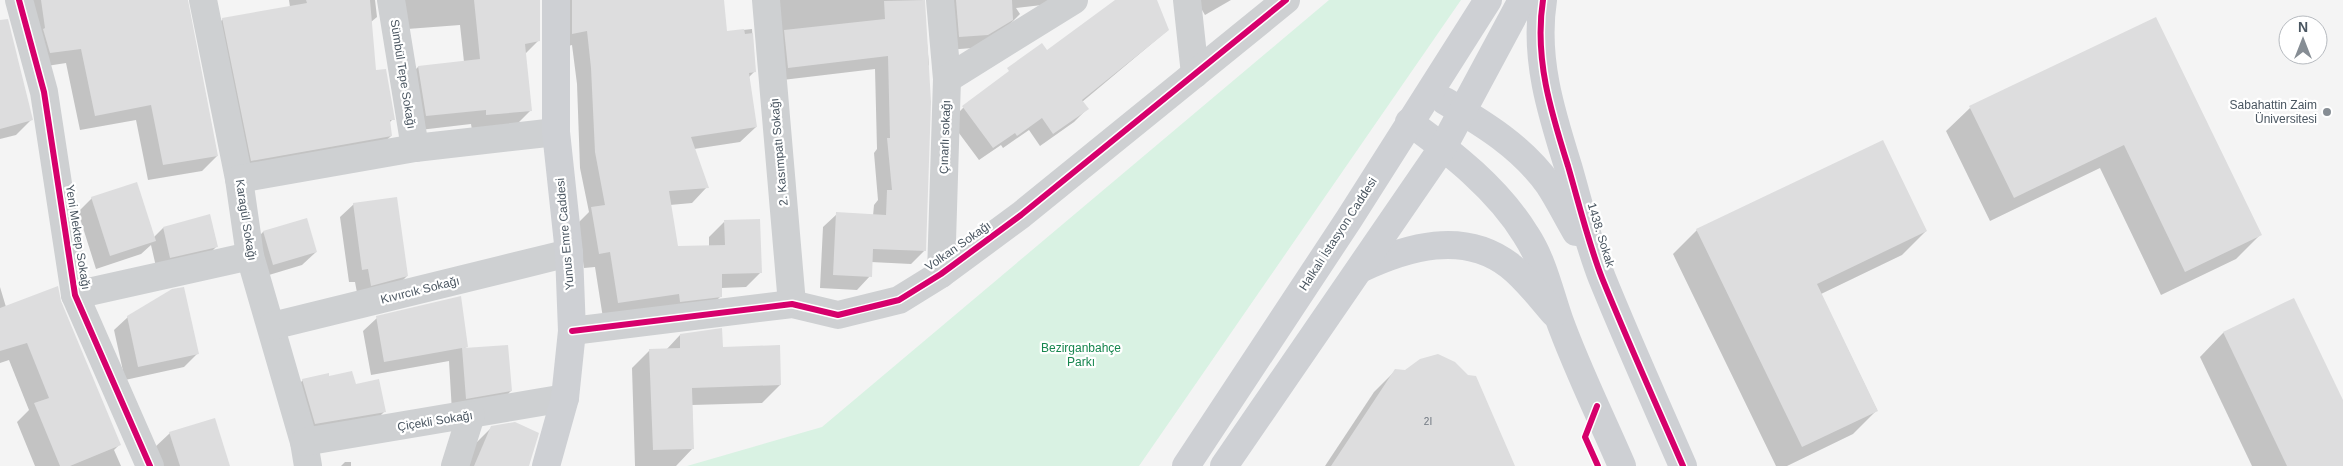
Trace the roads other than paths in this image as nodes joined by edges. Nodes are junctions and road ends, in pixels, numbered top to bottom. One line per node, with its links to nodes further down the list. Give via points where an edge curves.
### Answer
1 (18, 0): 27 (street, Yeni Mektep Sokağı, via 44,92)
2 (203, 0): 21 (street, Karagül Sokağı)
3 (391, 0): 20 (street, Sümbül Tepe Sokağı)
4 (556, 0): 18 (street, Yunus Emre Caddesi)
5 (766, 0): 28 (street, 2. Kasımpatı Sokağı)
6 (940, 0): 14 (street, Çınarlı sokağı)
7 (1074, 0): 14 (street)
8 (1188, 0): 13 (street)
9 (1286, 0): 13 (street, Volkan Sokağı)
10 (1488, 0): 15 (street, Halkalı İstasyon Caddesi)
11 (1522, 0): 16 (street)
12 (1543, 0): 26 (street, 1438. Sokak, via 1540,57 1550,106)
13 (1195, 74): 25 (street, Volkan Sokağı, via 1021,215)
14 (947, 79): 25 (street, Çınarlı sokağı)
15 (1429, 91): 16 (street, 1438. Sokak); 17 (street, Halkalı İstasyon Caddesi)
16 (1461, 110): 19 (street); 26 (street, 1438. Sokak, via 1496,131 1549,185)
17 (1409, 122): 19 (street); 38 (street, Halkalı İstasyon Caddesi)
18 (556, 132): 20 (street); 22 (street, Yunus Emre Caddesi)
19 (1443, 147): 24 (street); 29 (street, via 1499,201 1527,235 1545,272)
20 (415, 148): 21 (street)
21 (240, 179): 23 (street, Karagül Sokağı)
22 (569, 253): 30 (street, Kıvırcık Sokağı); 31 (street, Yunus Emre Caddesi)
23 (250, 256): 27 (street); 30 (street, Karagül Sokağı)
24 (1360, 269): 29 (street, via 1393,254 1423,246 1456,245 1482,250 1509,265); 39 (street)
25 (941, 274): 28 (street, Volkan Sokağı, via 899,300 838,315)
26 (1602, 277): 41 (street, 1438. Sokak)
27 (75, 295): 35 (street, Yeni Mektep Sokağı)
28 (792, 304): 31 (street, Volkan Sokağı)
29 (1560, 320): 40 (street)
30 (272, 326): 34 (street, Karagül Sokağı)
31 (572, 331): 32 (street, Yunus Emre Caddesi)
32 (565, 398): 33 (street, Çiçekli Sokağı); 37 (street, Yunus Emre Caddesi)
33 (471, 415): 34 (street, Çiçekli Sokağı); 36 (street)
34 (306, 454)
35 (150, 466)
36 (455, 466)
37 (546, 466)
38 (1186, 466)
39 (1224, 466)
40 (1622, 466)
41 (1683, 466)

